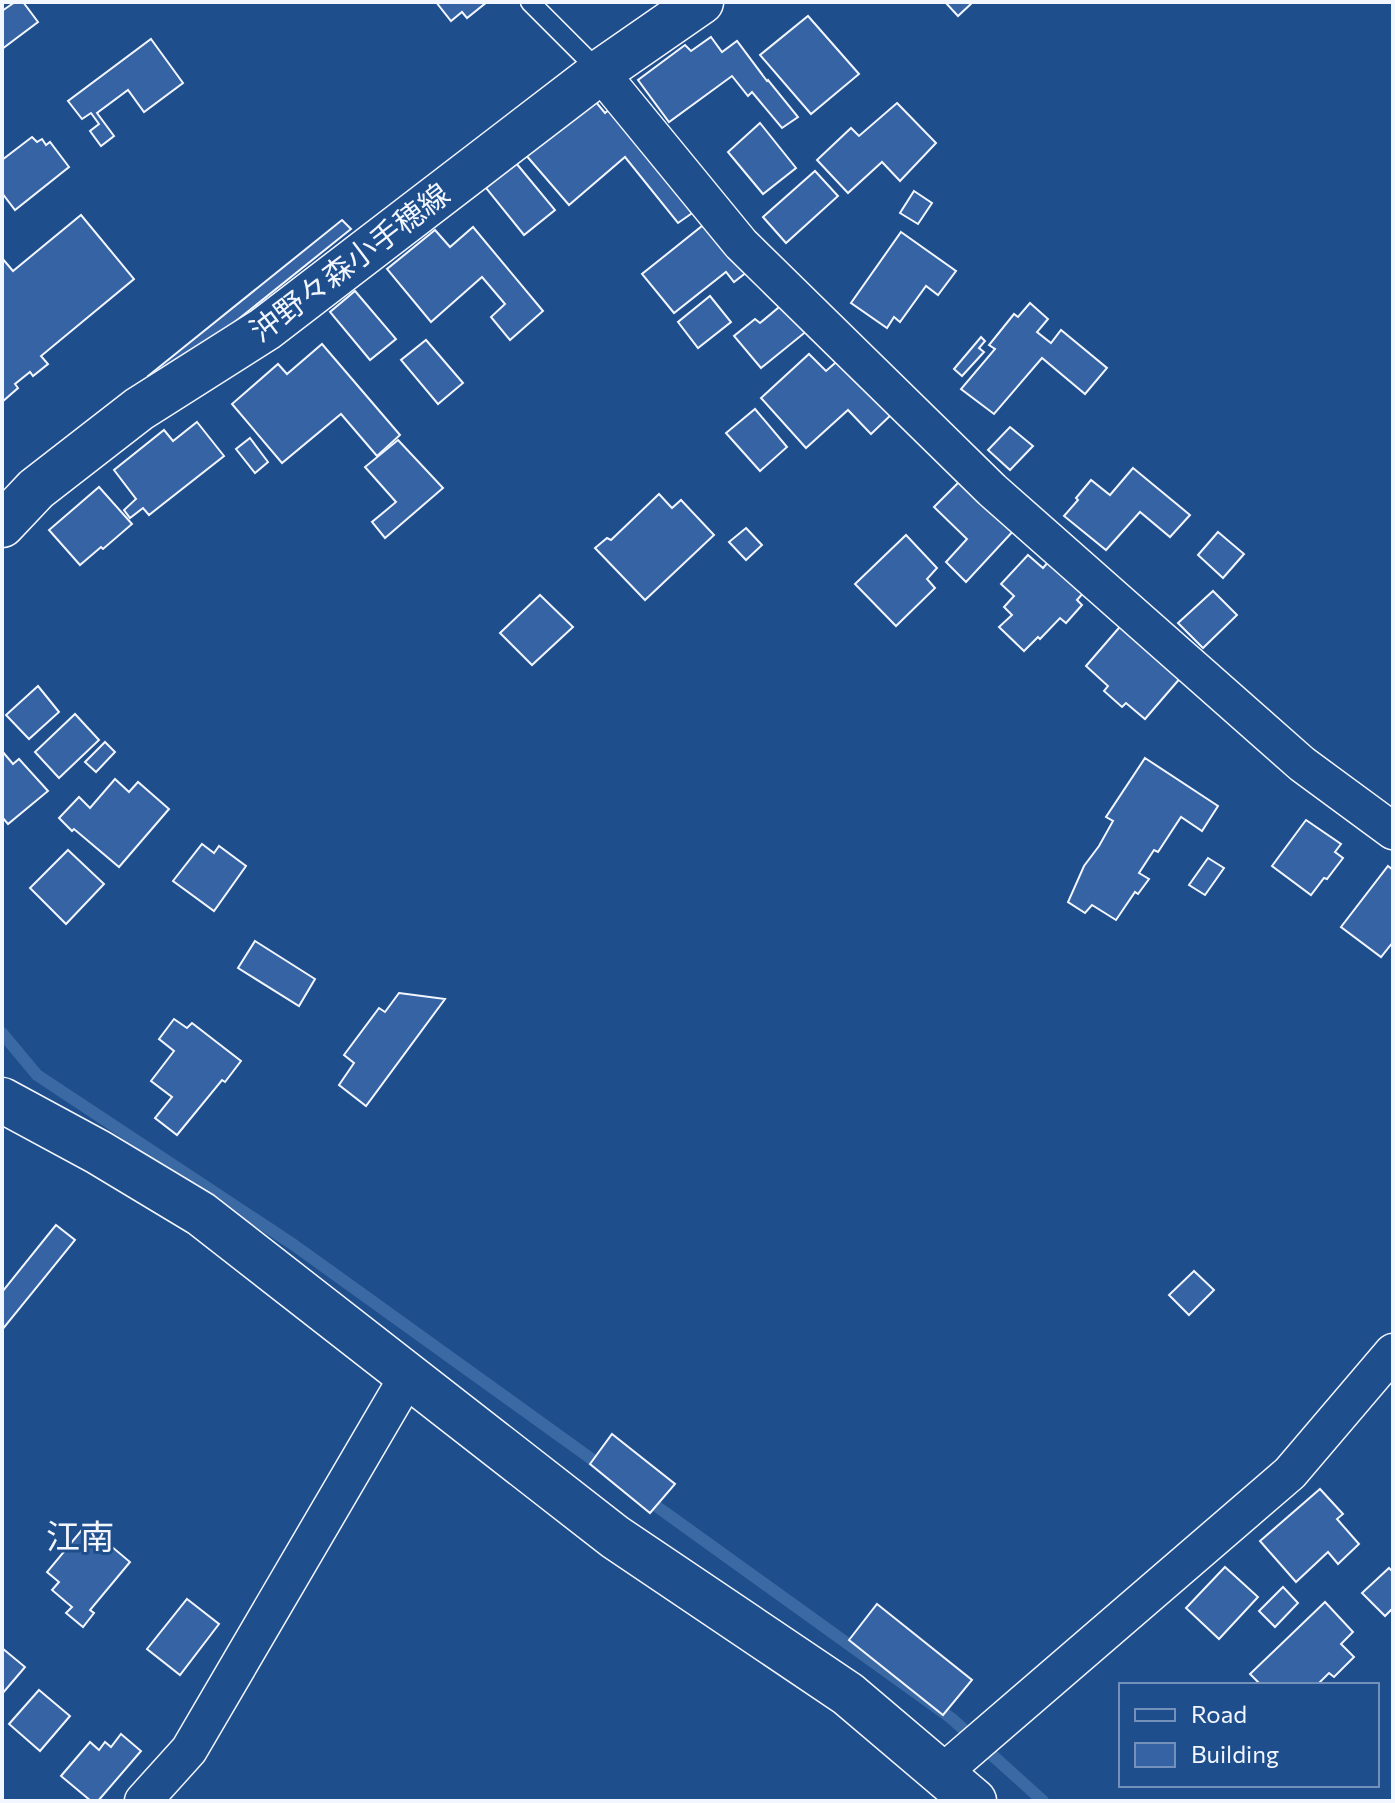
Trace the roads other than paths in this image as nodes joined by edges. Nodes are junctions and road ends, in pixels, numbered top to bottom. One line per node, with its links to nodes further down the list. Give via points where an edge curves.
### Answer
1 (530, 2): 3 (lane)
2 (701, 2): 3 (street, 沖野々森小手穂線)
3 (600, 72): 4 (street, 沖野々森小手穂線, via 265,329 139,409 36,489); 5 (street, via 741,244 992,490 1302,764)
4 (2, 525)
5 (1393, 831)
6 (2, 1100): 8 (street, via 201,1214)
7 (1393, 1352): 9 (street, via 1290,1473)
8 (408, 1376): 9 (street, via 615,1537 848,1694); 10 (street, via 189,1750)
9 (957, 1787)
10 (143, 1801)

